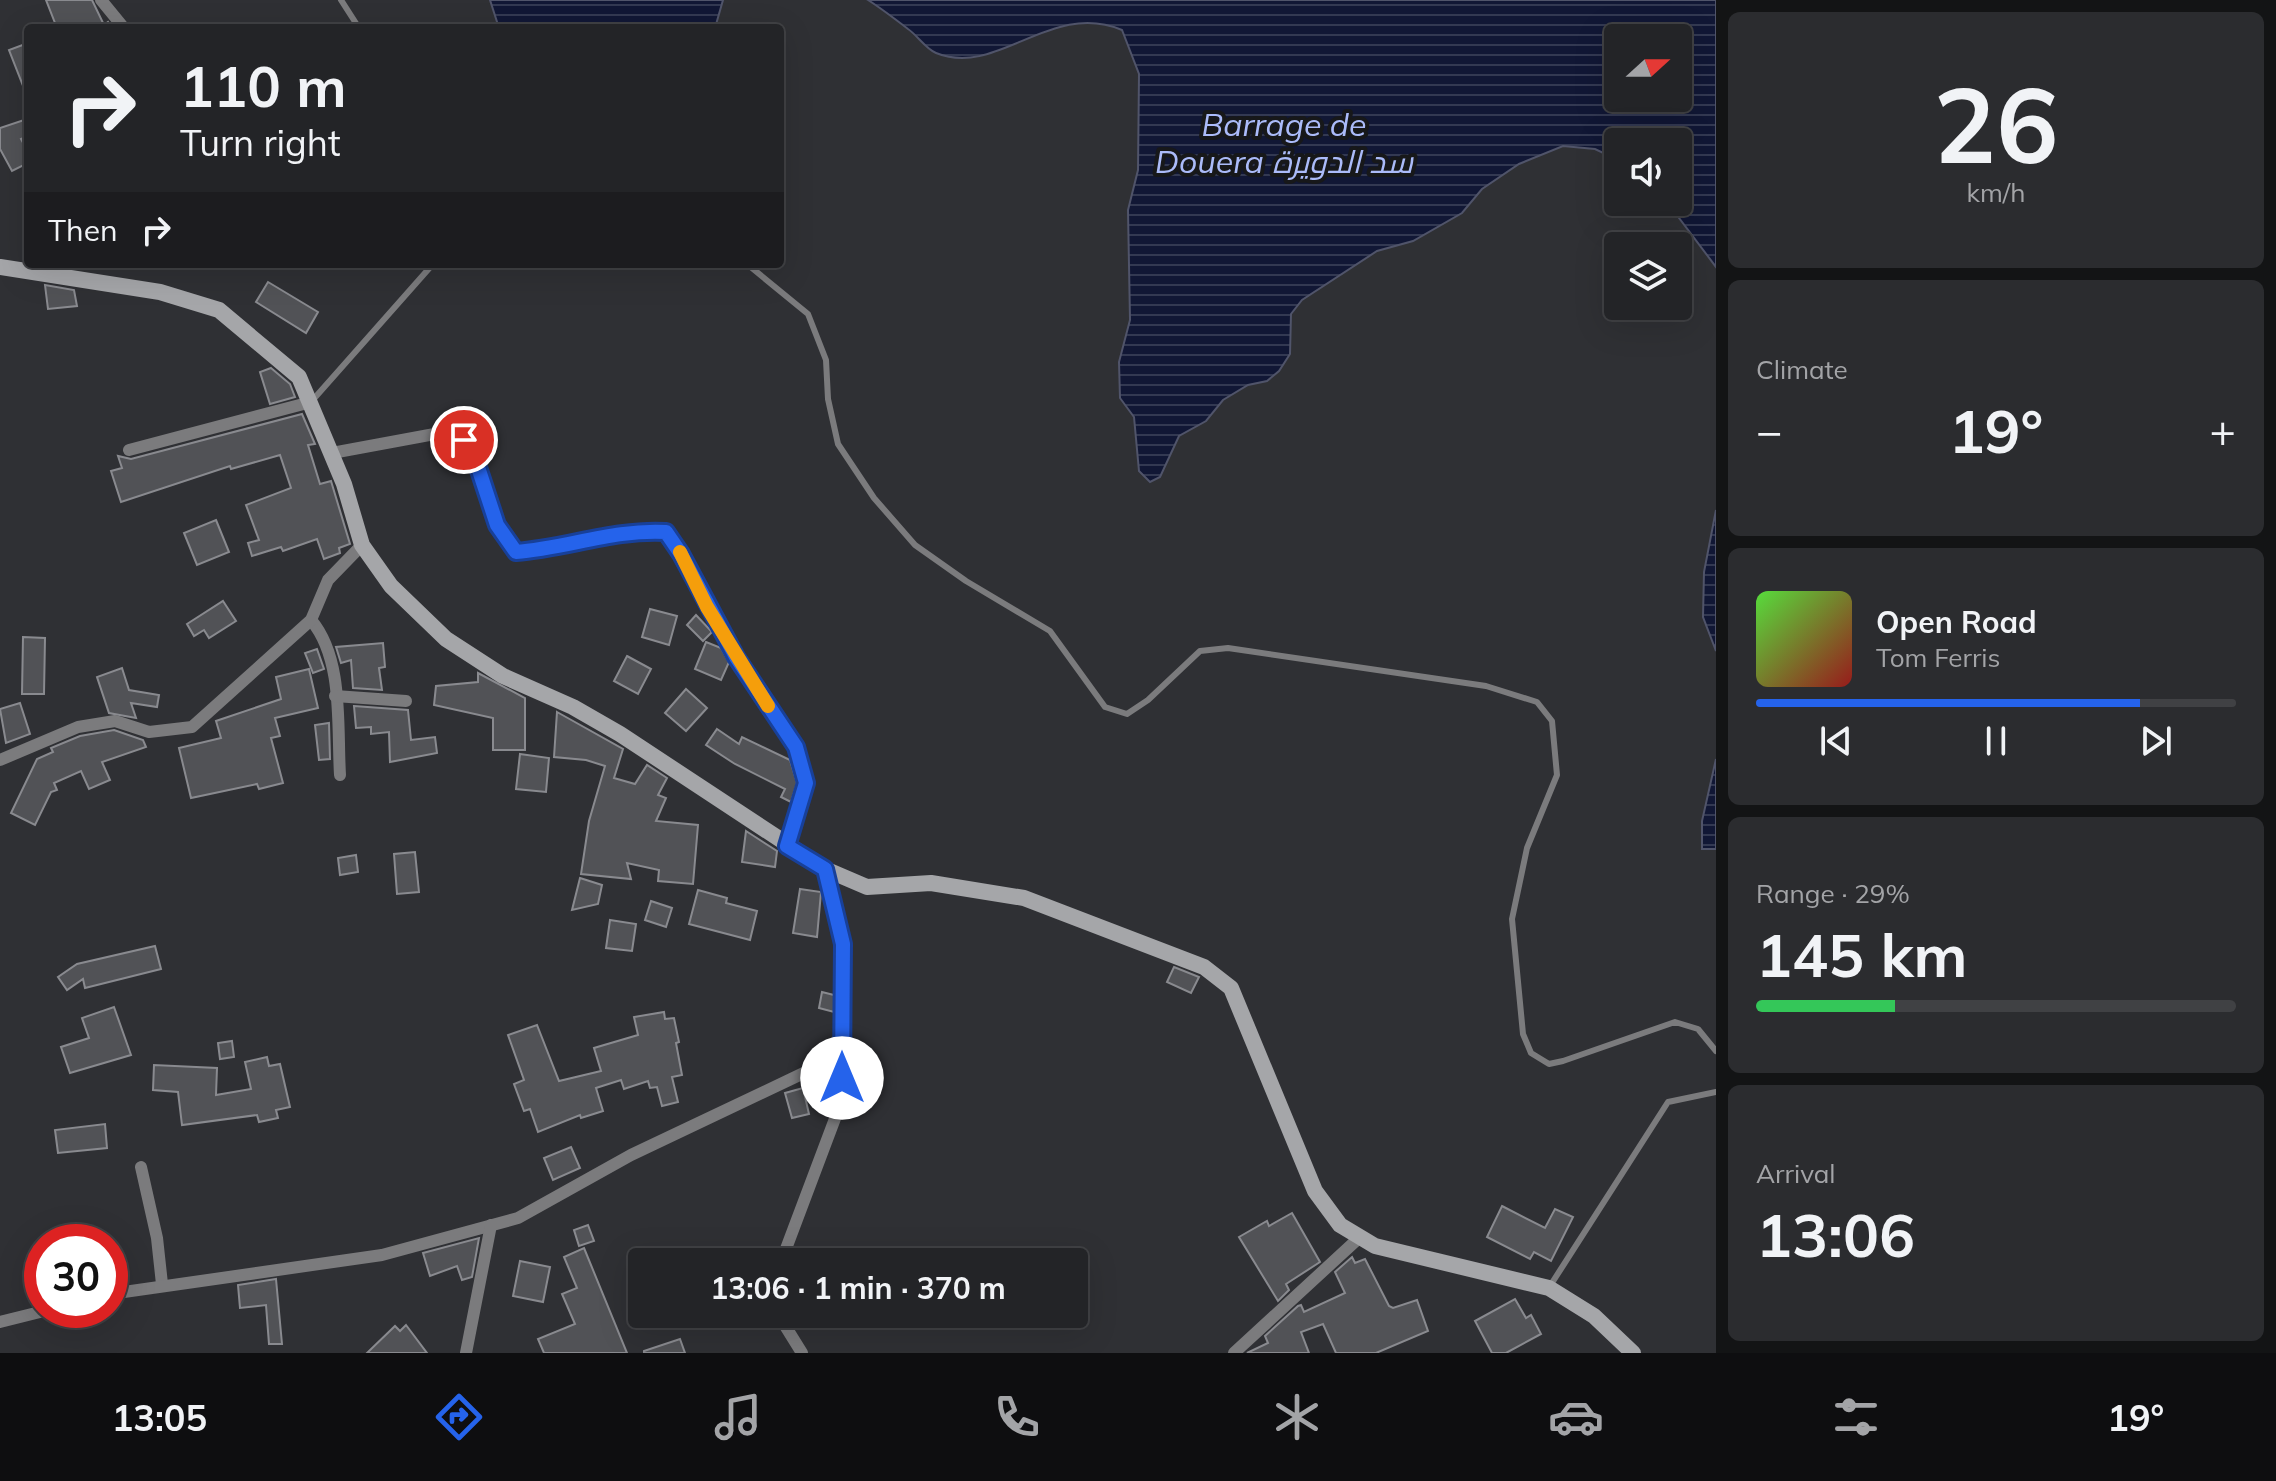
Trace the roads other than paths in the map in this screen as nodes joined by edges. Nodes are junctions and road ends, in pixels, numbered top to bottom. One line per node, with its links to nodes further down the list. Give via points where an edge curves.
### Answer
1 (101, 0): 3 (street)
2 (341, 0): 4 (lane)
3 (121, 24)
4 (356, 24)
5 (0, 267): 8 (street, via 160,292 219,310 299,377)
6 (429, 268): 8 (lane)
7 (752, 268): 20 (lane, via 808,314 826,360 838,444 874,498 915,545 1050,631 1105,707 1127,714 1200,651 1228,648 1486,686 1537,702 1552,721 1557,775 1527,848 1512,919 1523,1034 1531,1053 1549,1064 1675,1022 1698,1029)
8 (311, 402): 9 (street); 10 (street)
9 (129, 450)
10 (332, 453): 11 (street); 17 (street, via 440,433 464,440 473,452 497,525 516,552 637,530 666,532 736,657 796,747 806,783)
11 (362, 545): 12 (street, via 328,580); 17 (street, via 391,586 446,639 503,676 620,734)
12 (311, 620): 13 (street, via 330,656); 15 (street, via 192,727 149,732 115,721 78,727)
13 (335, 696): 14 (street); 16 (street)
14 (406, 701)
15 (0, 760)
16 (340, 775)
17 (787, 846): 18 (street)
18 (825, 869): 19 (street, via 843,944); 24 (street, via 867,887 931,883 1024,898 1204,967 1231,988 1246,1016 1315,1191 1340,1225)
19 (843, 1034): 23 (street, via 810,1070 631,1155 518,1218); 25 (street, via 842,1100)
20 (1716, 1051)
21 (1716, 1092): 27 (lane, via 1668,1102)
22 (141, 1167): 26 (street)
23 (491, 1225): 26 (street, via 382,1255); 32 (street)
24 (1360, 1237): 27 (street, via 1375,1246); 34 (street)
25 (786, 1248)
26 (162, 1284): 28 (street)
27 (1549, 1288): 35 (street, via 1594,1316)
28 (128, 1291)
29 (24, 1316): 30 (street)
30 (0, 1322)
31 (786, 1328): 33 (street)
32 (466, 1353)
33 (802, 1353)
34 (1234, 1353)
35 (1633, 1353)

